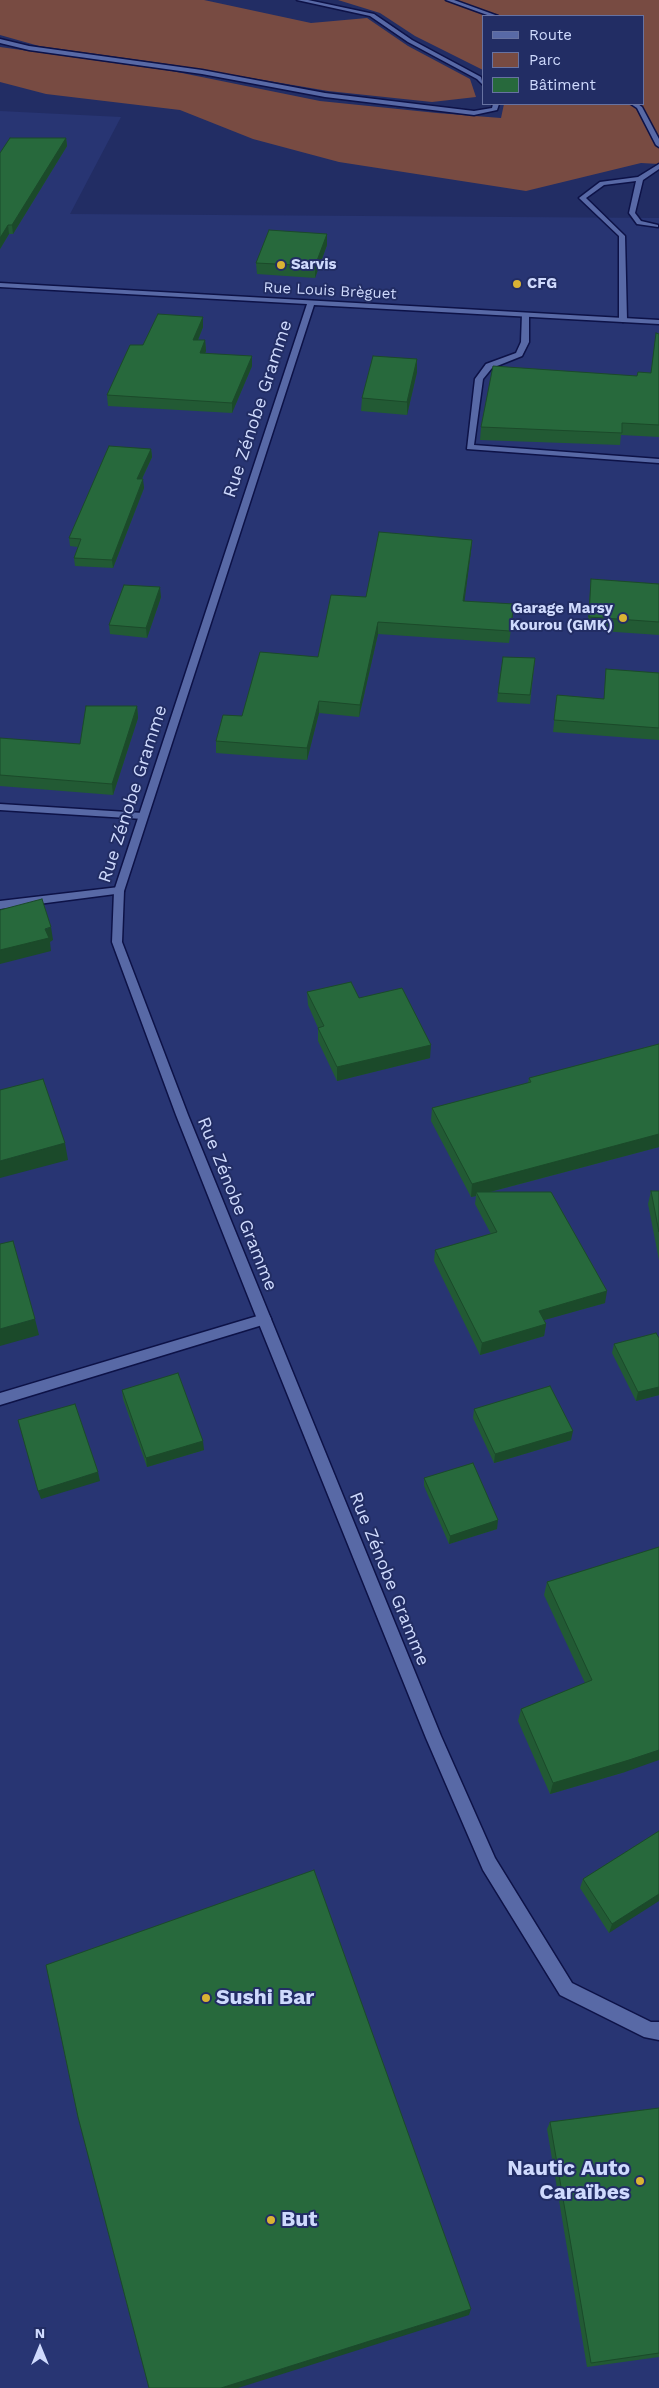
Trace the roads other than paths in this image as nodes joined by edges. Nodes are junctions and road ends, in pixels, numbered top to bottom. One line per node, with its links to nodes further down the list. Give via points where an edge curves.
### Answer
1 (300, 0): 5 (street, via 372,15 410,41)
2 (449, 0): 3 (street)
3 (492, 15)
4 (0, 41): 6 (street, via 29,48 202,72 325,95 474,113 495,109)
5 (482, 82)
6 (496, 105)
7 (636, 105): 8 (street)
8 (659, 145)
9 (659, 166): 10 (street)
10 (640, 179): 11 (street, via 632,213 639,223); 15 (street, via 602,183 582,198 622,236)
11 (656, 226)
12 (0, 286): 13 (street, Rue Louis Brèguet)
13 (311, 304): 14 (street, Rue Louis Brèguet); 19 (street, Rue Zénobe Gramme)
14 (525, 314): 15 (street, Rue Louis Brèguet); 17 (street, via 525,342 518,354 490,366 479,379 470,447)
15 (623, 320): 16 (street, Rue Louis Brèguet)
16 (659, 322)
17 (659, 461)
18 (0, 807): 19 (street)
19 (143, 816): 20 (street, Rue Zénobe Gramme)
20 (119, 891): 21 (street); 22 (street, Rue Zénobe Gramme, via 117,942)
21 (0, 905)
22 (264, 1319): 23 (street); 24 (street, Rue Zénobe Gramme, via 434,1738 489,1864 566,1989 650,2031)
23 (0, 1399)
24 (659, 2031)

